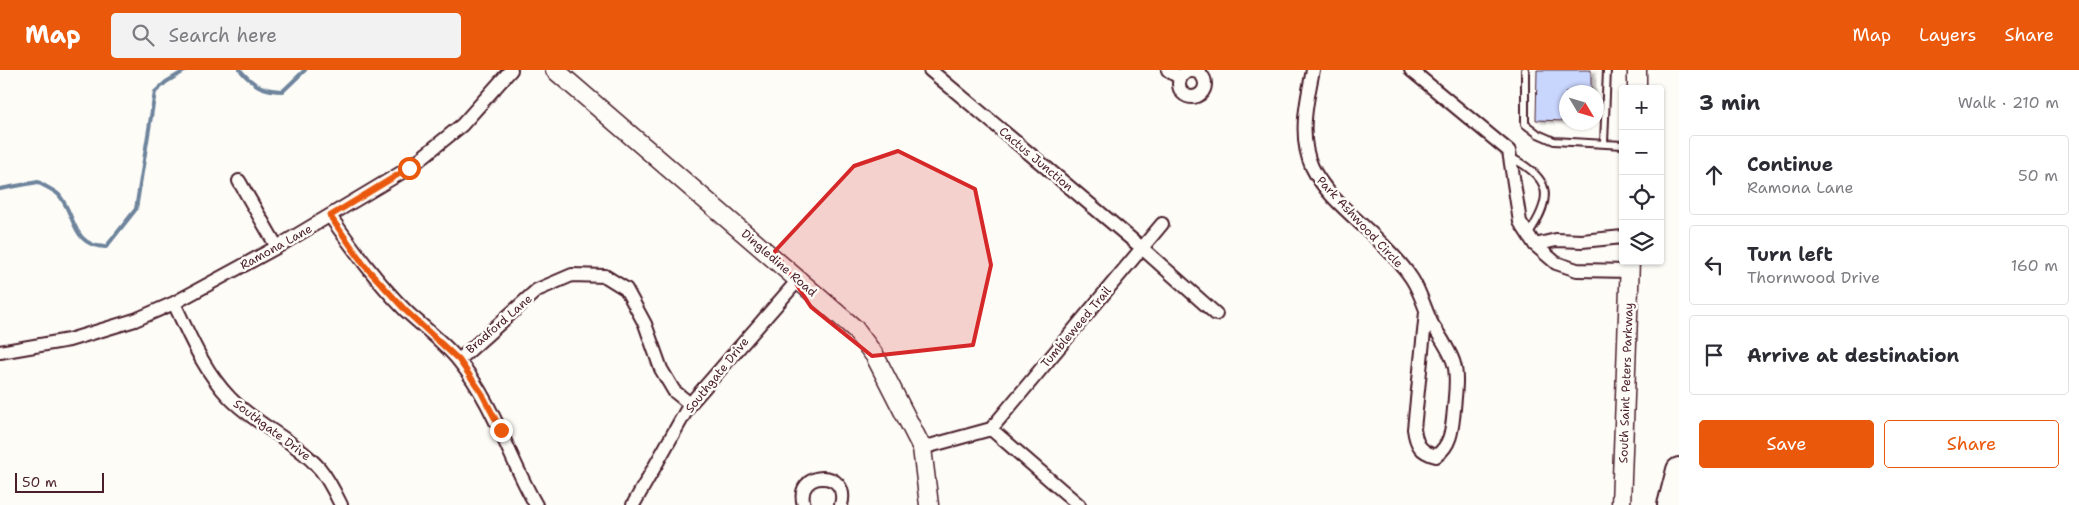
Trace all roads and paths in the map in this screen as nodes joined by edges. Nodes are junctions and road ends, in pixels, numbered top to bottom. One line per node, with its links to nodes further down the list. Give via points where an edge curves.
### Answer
1 (511, 70): 16 (street, Ramona Lane, via 462,125 409,168)
2 (555, 70): 24 (street, Dingledine Road)
3 (930, 70): 22 (street, Cactus Junction)
4 (1168, 70): 10 (street)
5 (1312, 70): 26 (street, Park Ashwood Circle, via 1305,110 1306,146 1311,165 1342,206 1386,248 1413,280)
6 (1411, 70): 14 (street, via 1508,151)
7 (1525, 70): 12 (lane, via 1525,124 1554,141)
8 (1607, 70): 12 (lane)
9 (1637, 70): 11 (street)
10 (1180, 78)
11 (1637, 85)
12 (1604, 143): 13 (lane)
13 (1619, 144)
14 (1510, 157): 18 (street, via 1520,222); 18 (lane, via 1542,179 1544,208)
15 (239, 181): 21 (street)
16 (330, 216): 21 (street, Ramona Lane); 29 (street, via 364,265 406,311)
17 (1162, 224): 22 (street, Tumbleweed Trail)
18 (1529, 233): 20 (street)
19 (1619, 237): 20 (street, via 1556,240)
20 (1535, 245): 23 (street, via 1556,263 1577,270)
21 (277, 247): 25 (street, Ramona Lane)
22 (1142, 248): 27 (street, Cactus Junction); 31 (street, Tumbleweed Trail)
23 (1630, 266): 42 (street, South Saint Peters Parkway)
24 (798, 279): 30 (street, Southgate Drive); 32 (street, Dingledine Road, via 854,328 875,356)
25 (174, 302): 28 (street, Ramona Lane, via 136,320 69,340); 35 (street, Southgate Drive, via 205,367 231,400 319,468)
26 (1426, 312): 26 (street, Park Ashwood Circle, via 1414,429 1420,448 1436,456 1450,440 1456,384 1454,363)
27 (1216, 314)
28 (0, 352)
29 (459, 360): 30 (street, Bradford Lane, via 537,290 572,275 605,276 626,289 661,369 674,391); 36 (street, via 495,418)
30 (690, 404): 37 (street, Southgate Drive)
31 (991, 429): 32 (street); 41 (street)
32 (922, 448): 40 (street, Dingledine Road)
33 (1679, 470): 43 (highway)
34 (1679, 500): 44 (highway)
35 (341, 505)
36 (536, 505)
37 (633, 505)
38 (804, 505): 39 (street, via 804,489 820,478 833,480 838,485 843,497)
39 (841, 505)
40 (929, 505)
41 (1079, 505)
42 (1621, 505)
43 (1670, 505)
44 (1679, 505)

